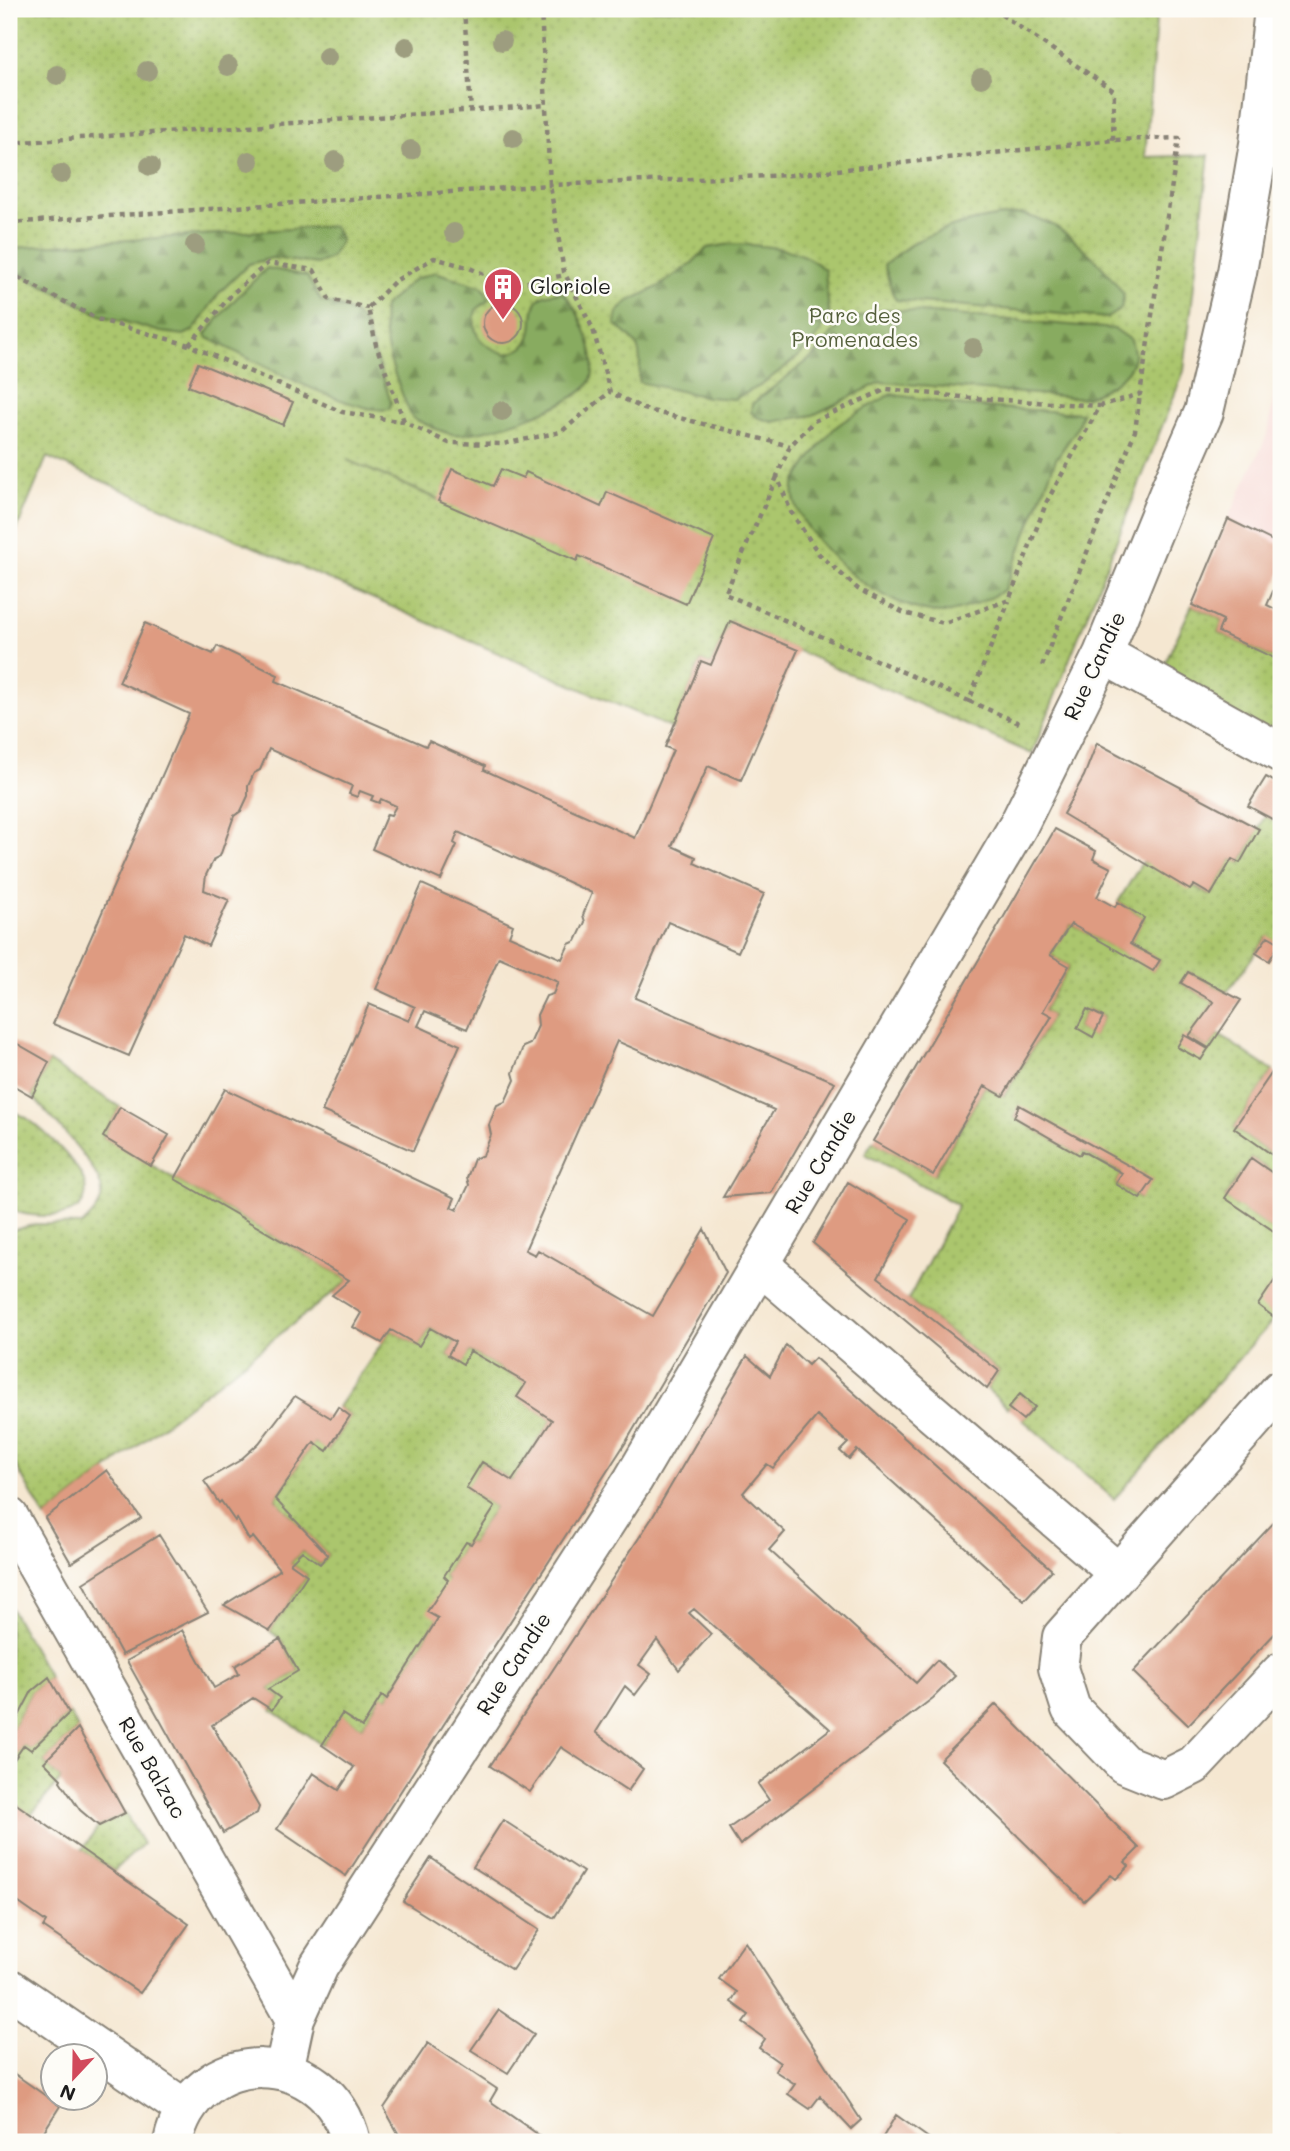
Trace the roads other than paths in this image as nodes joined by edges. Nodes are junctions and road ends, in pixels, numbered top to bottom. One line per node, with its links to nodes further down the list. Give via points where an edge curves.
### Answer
1 (1274, 9): 2 (street, Rue Candie, via 1259,144 1237,272 1204,412)
2 (1103, 653): 3 (street); 4 (street, Rue Candie, via 1018,825)
3 (1281, 753)
4 (760, 1265): 7 (street); 10 (street, Rue Candie, via 633,1480 320,1966)
5 (1281, 1389): 7 (street)
6 (9, 1517): 10 (street, Rue Balzac)
7 (1117, 1572): 8 (street, via 1062,1637 1058,1668 1071,1709 1124,1763 1164,1780 1194,1765)
8 (1281, 1672)
9 (9, 1988): 12 (street)
10 (295, 2020): 11 (street, Rue Candie)
11 (284, 2070): 12 (street, via 252,2068 229,2074 196,2095); 13 (street, via 330,2097)
12 (179, 2125)
13 (351, 2142)

